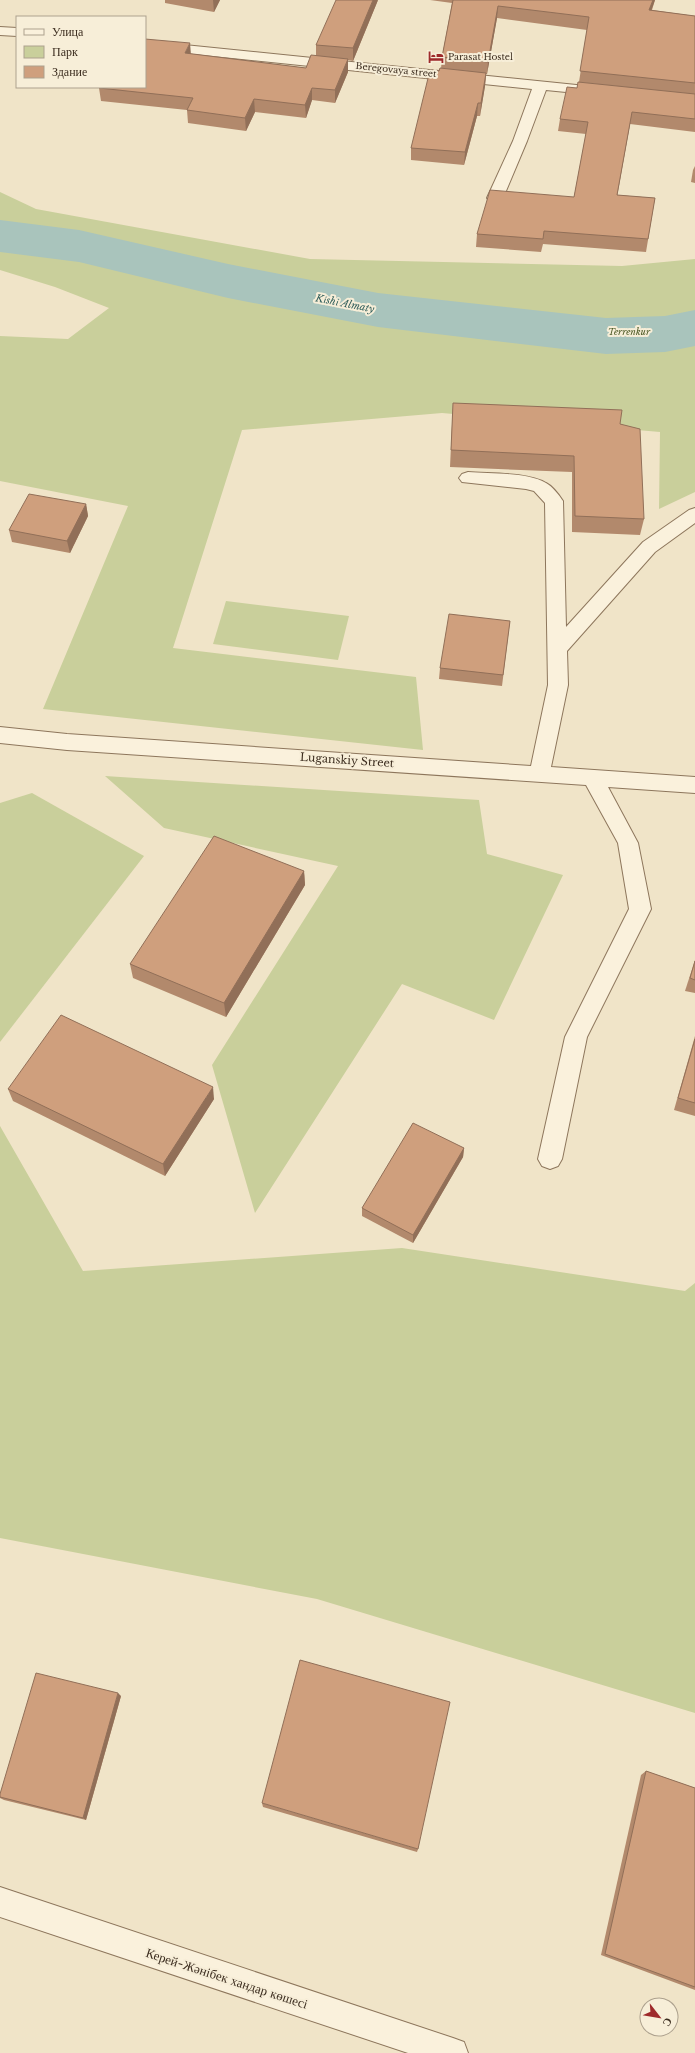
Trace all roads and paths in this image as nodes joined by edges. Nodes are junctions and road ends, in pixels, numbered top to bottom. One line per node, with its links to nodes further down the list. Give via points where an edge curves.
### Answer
1 (0, 30): 2 (street)
2 (16, 32)
3 (146, 45): 4 (street, Beregovaya street)
4 (541, 85): 5 (street, Beregovaya street); 6 (street)
5 (613, 92)
6 (495, 198)
7 (468, 478): 9 (street, via 526,483 540,487 554,501)
8 (695, 514): 9 (street, via 649,548)
9 (557, 649): 11 (street, via 558,685)
10 (0, 735): 11 (street, Luganskiy Street, via 67,742)
11 (540, 773): 12 (street, Luganskiy Street)
12 (592, 777): 13 (street, Luganskiy Street); 14 (street, via 628,843 640,910 576,1037)
13 (695, 785)
14 (550, 1160)
15 (0, 1902): 16 (street, Керей-Жәнібек хандар көшесі)
16 (453, 2053)

